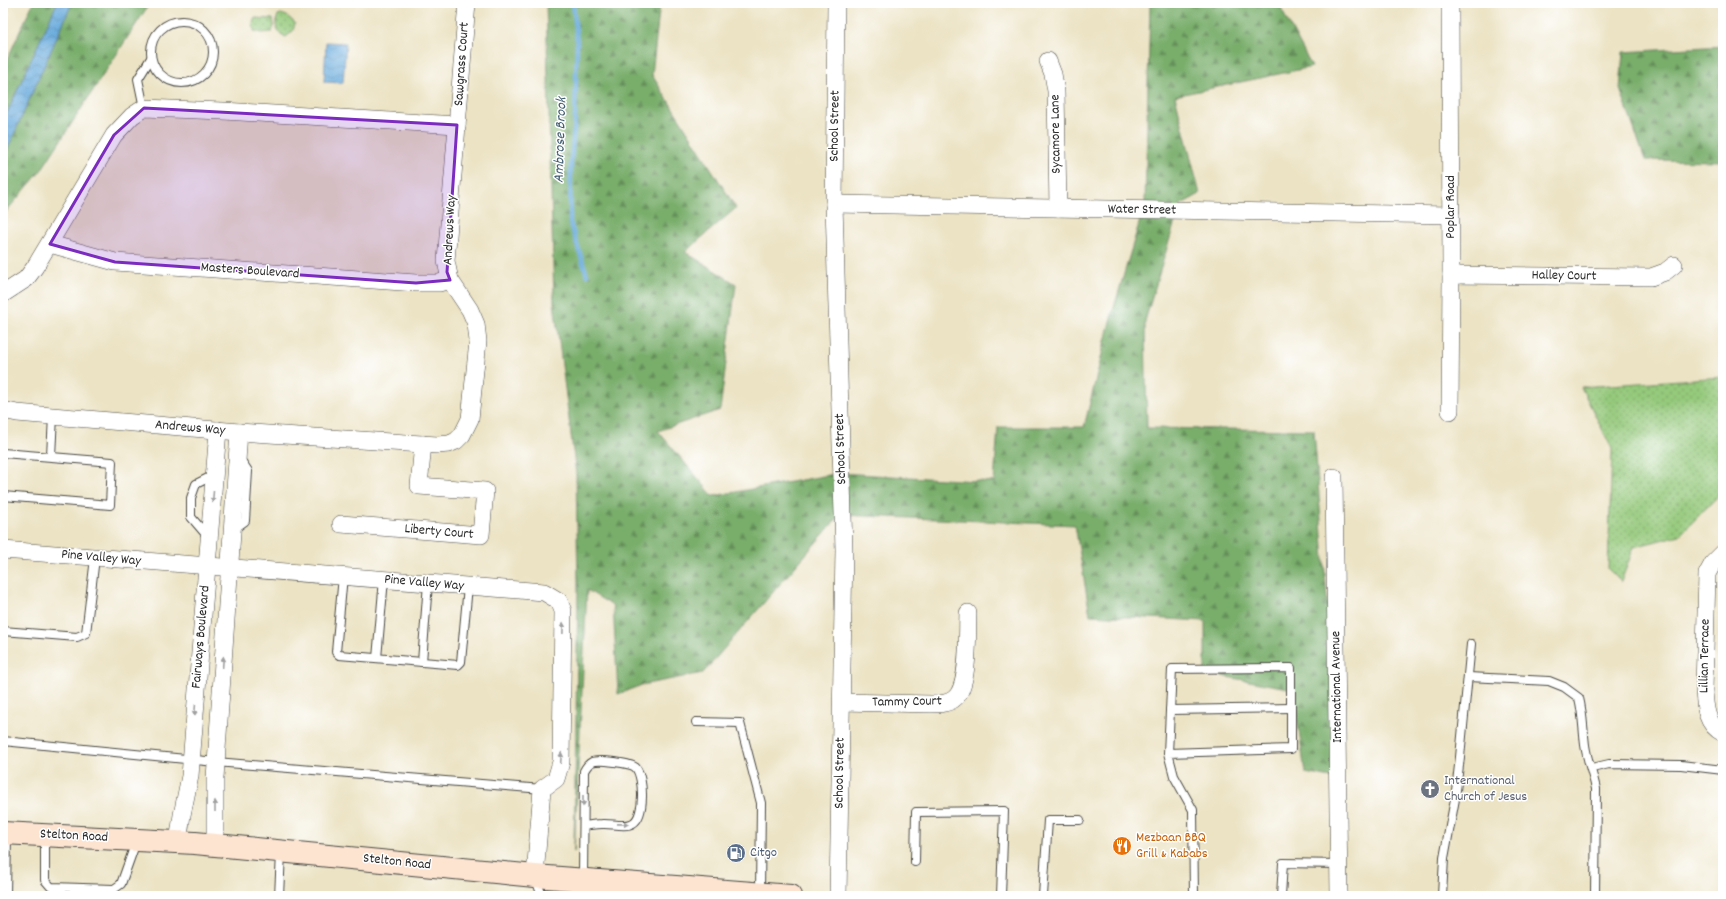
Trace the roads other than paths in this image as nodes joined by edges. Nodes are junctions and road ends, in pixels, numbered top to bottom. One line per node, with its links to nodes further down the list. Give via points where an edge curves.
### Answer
1 (467, 3): 7 (street, Sawgrass Court)
2 (836, 3): 8 (street, School Street)
3 (1450, 3): 10 (street, Poplar Road)
4 (151, 58): 4 (lane, via 162,76 182,83 200,77 207,70 213,51 211,41 199,26 181,20 161,28 154,37); 6 (lane, via 138,79)
5 (1048, 61): 9 (street, Sycamore Lane, via 1056,91)
6 (144, 108): 7 (street); 11 (street, via 132,116 114,135)
7 (457, 125): 14 (street, Andrews Way, via 446,261)
8 (834, 204): 9 (street, Water Street); 42 (street, School Street, via 844,550)
9 (1058, 208): 10 (street, Water Street)
10 (1450, 215): 13 (street, Poplar Road)
11 (50, 244): 14 (street, Masters Boulevard, via 115,262 416,283 439,283); 15 (street, via 26,279)
12 (1674, 265): 13 (street, Halley Court, via 1665,272 1651,277)
13 (1451, 275): 17 (street, Poplar Road)
14 (450, 280): 21 (street, Andrews Way, via 476,324 478,341 470,419 456,441 448,444)
15 (3, 294)
16 (3, 410): 18 (street, Andrews Way)
17 (1450, 411)
18 (53, 416): 19 (street, Andrews Way); 23 (lane)
19 (218, 430): 20 (street, Andrews Way); 30 (street, Fairways Boulevard, one-way to 30)
20 (239, 432): 21 (street, Andrews Way); 31 (street, Fairways Boulevard)
21 (423, 444): 26 (street, Liberty Court, via 419,486 485,491 481,535)
22 (3, 453): 23 (lane)
23 (51, 456): 25 (lane, via 112,462 110,505)
24 (1334, 477): 63 (street, International Avenue)
25 (3, 496)
26 (341, 524)
27 (3, 550): 29 (street, Pine Valley Way)
28 (1723, 553): 46 (street, Lillian Terrace, via 1713,563 1708,574 1704,690 1705,708 1710,722)
29 (95, 558): 30 (street, Pine Valley Way); 37 (lane, via 86,633 77,637)
30 (207, 566): 31 (street, Pine Valley Way); 49 (street, Fairways Boulevard, one-way to 49)
31 (230, 567): 32 (street, Pine Valley Way); 50 (street, Fairways Boulevard, one-way to 31)
32 (342, 576): 33 (street, Pine Valley Way); 39 (lane, via 336,652 339,655)
33 (384, 579): 34 (street, Pine Valley Way); 39 (lane)
34 (428, 583): 35 (street, Pine Valley Way); 40 (lane)
35 (468, 586): 40 (lane, via 461,662 458,665); 53 (street, Pine Valley Way, one-way to 35, via 556,779 561,762 563,611 560,601 544,592)
36 (968, 613): 42 (street, Tammy Court, via 965,678 955,699 931,704)
37 (3, 631)
38 (1471, 644): 41 (lane)
39 (377, 658): 40 (lane)
40 (422, 662)
41 (1468, 677): 51 (lane, via 1549,681 1569,690 1579,698 1582,708 1586,746); 76 (lane, via 1454,799 1444,858)
42 (842, 702): 70 (street, School Street)
43 (1291, 708): 44 (lane); 44 (lane, via 1291,668 1172,668); 48 (lane, via 1291,749)
44 (1170, 710): 48 (lane)
45 (696, 722): 66 (lane, via 740,723 761,803)
46 (1723, 732)
47 (3, 741): 49 (lane)
48 (1168, 753): 73 (lane, via 1174,776 1193,810)
49 (191, 759): 50 (lane); 59 (street, Fairways Boulevard)
50 (216, 762): 53 (lane); 60 (street, Fairways Boulevard, one-way to 50)
51 (1592, 768): 52 (lane, via 1609,764 1681,765); 77 (lane, via 1596,788)
52 (1723, 770)
53 (542, 790): 65 (street)
54 (1080, 820): 72 (lane, via 1048,820)
55 (584, 826): 55 (lane, one-way to 55, via 629,824 636,821 641,806 641,779 636,767 630,764 596,761 588,765 583,775); 64 (lane)
56 (5, 833): 57 (main road, Stelton Road); 67 (lane)
57 (44, 835): 58 (main road, Stelton Road); 58 (lane, via 45,880 51,887 114,889 121,884)
58 (136, 840): 59 (main road, Stelton Road)
59 (178, 842): 60 (main road, Stelton Road)
60 (215, 845): 61 (main road, Stelton Road)
61 (281, 851): 65 (main road, Stelton Road); 68 (lane)
62 (915, 862): 71 (lane, via 916,812 1004,811)
63 (1339, 864): 74 (lane, via 1283,863); 75 (street, International Avenue)
64 (583, 880): 65 (main road, Stelton Road); 66 (main road, Stelton Road)
65 (539, 886)
66 (760, 894): 69 (main road, Stelton Road)
67 (6, 896)
68 (280, 896)
69 (791, 896)
70 (838, 896)
71 (1001, 896)
72 (1043, 896)
73 (1194, 896)
74 (1281, 896)
75 (1339, 896)
76 (1442, 896)
77 (1595, 896)

